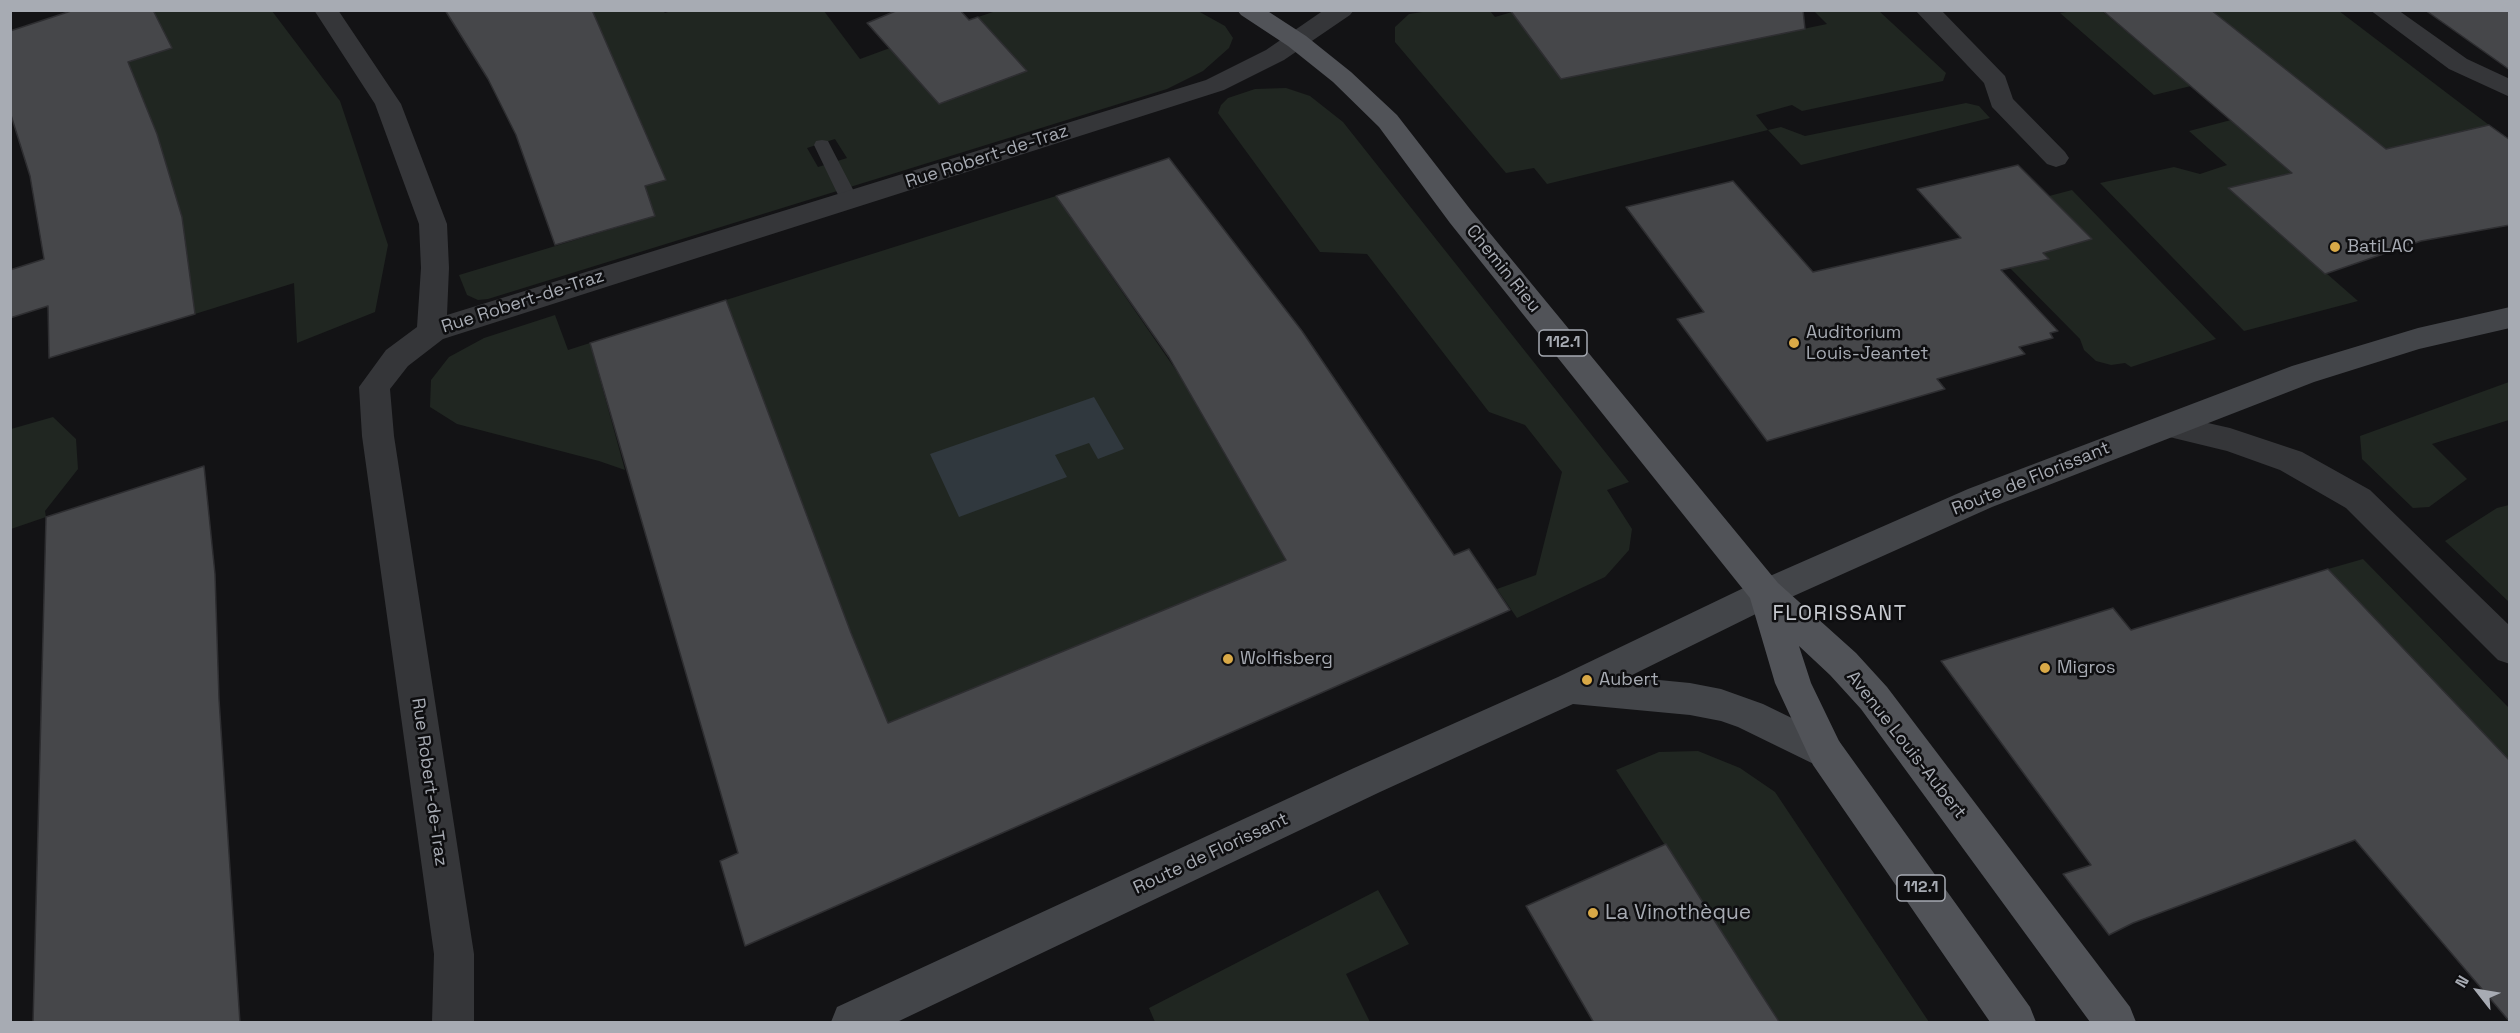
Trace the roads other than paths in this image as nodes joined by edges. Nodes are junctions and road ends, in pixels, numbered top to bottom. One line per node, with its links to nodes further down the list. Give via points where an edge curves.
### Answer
1 (326, 10): 12 (street, via 388,104 433,224)
2 (1249, 10): 6 (main road, Chemin Rieu / 112.1)
3 (1342, 10): 6 (street)
4 (1927, 10): 9 (street, via 1996,81 2001,101)
5 (2382, 10): 7 (street, via 2458,64)
6 (1297, 41): 10 (street, Rue Robert-de-Traz, via 1215,85); 14 (main road, Chemin Rieu / 112.1, via 1388,121 1460,216)
7 (2510, 89)
8 (822, 145): 10 (lane)
9 (2056, 158)
10 (850, 201): 12 (street, Rue Robert-de-Traz)
11 (2510, 317): 13 (main road, Route de Florissant, via 2418,339 2303,374)
12 (432, 331): 18 (street, Rue Robert-de-Traz, via 397,358 374,387 454,954)
13 (2168, 426): 14 (main road, Route de Florissant, via 1992,493); 15 (street, via 2230,440 2291,461 2358,499)
14 (1766, 593): 16 (main road, Route de Florissant); 17 (main road, 112.1, via 1793,682); 21 (main road, Avenue Louis-Aubert / 112.1, via 1874,698)
15 (2510, 649)
16 (1571, 688): 17 (main road, Route de Florissant, via 1721,705); 19 (main road, Route de Florissant)
17 (1826, 753): 20 (main road, 112.1)
18 (453, 1023)
19 (852, 1023)
20 (2015, 1023)
21 (2115, 1023)

